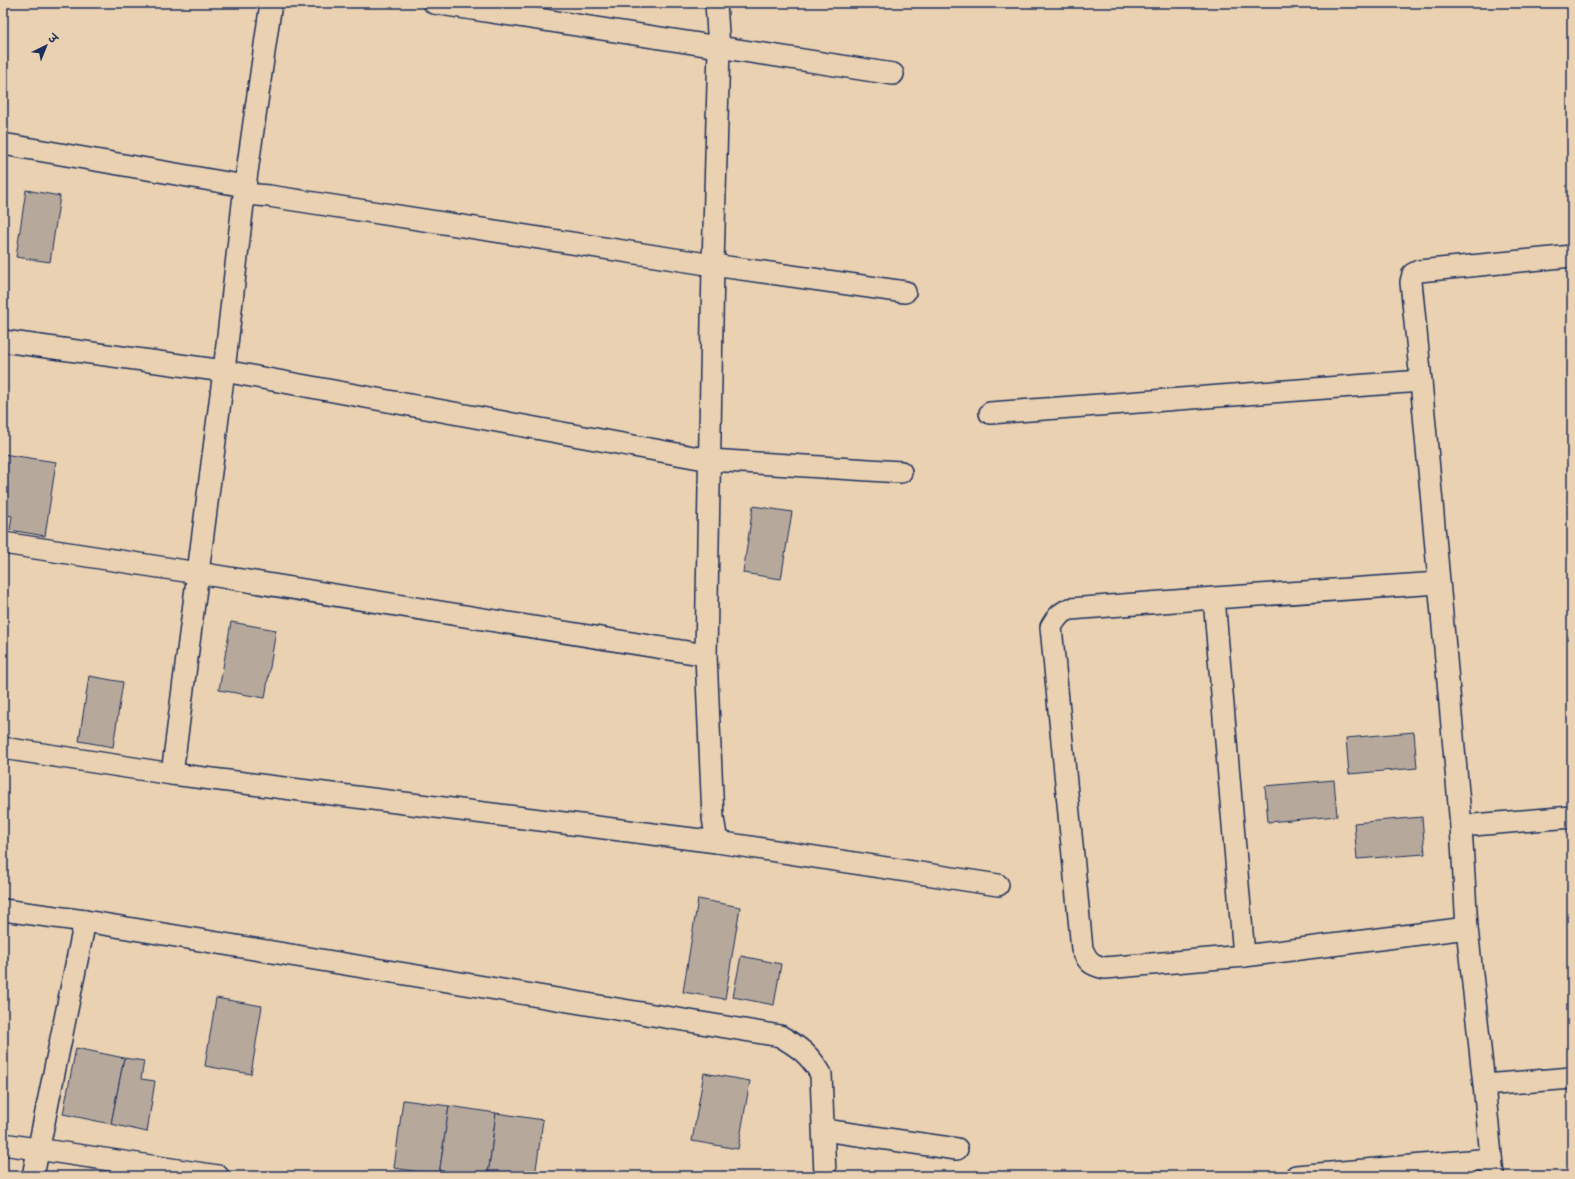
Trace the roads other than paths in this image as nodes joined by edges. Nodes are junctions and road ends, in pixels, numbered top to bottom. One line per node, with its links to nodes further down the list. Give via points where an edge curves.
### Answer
1 (271, 3): 7 (street)
2 (434, 3): 4 (street)
3 (716, 3): 4 (street)
4 (719, 48): 5 (street); 9 (street)
5 (893, 74)
6 (3, 144): 7 (street)
7 (245, 190): 9 (street, via 269,196); 12 (street)
8 (1572, 256): 13 (street, via 1419,271 1413,274 1410,282)
9 (713, 265): 10 (street); 15 (street)
10 (905, 292)
11 (3, 341): 12 (street)
12 (224, 371): 15 (street); 18 (street)
13 (1421, 381): 14 (street); 19 (street)
14 (990, 413)
15 (710, 460): 16 (street); 21 (street)
16 (900, 472)
17 (3, 543): 18 (street)
18 (198, 573): 21 (street); 23 (street)
19 (1439, 583): 20 (street); 25 (street)
20 (1214, 598): 31 (street); 31 (street, via 1070,609 1056,618 1051,627 1082,949 1086,959 1093,965 1105,968)
21 (706, 655): 26 (street)
22 (3, 748): 23 (street)
23 (172, 774): 26 (street)
24 (1572, 817): 25 (street)
25 (1460, 826): 30 (street)
26 (717, 842): 27 (street)
27 (998, 885)
28 (3, 910): 29 (street)
29 (85, 921): 34 (street, via 780,1036 800,1048 814,1062 821,1074); 37 (street)
30 (1467, 928): 31 (street); 33 (street)
31 (1244, 956)
32 (1572, 1078): 33 (street)
33 (1484, 1084): 38 (street)
34 (824, 1130): 36 (street); 41 (street)
35 (3, 1144): 37 (street)
36 (957, 1149)
37 (39, 1150): 39 (street); 40 (street)
38 (1492, 1167): 42 (street)
39 (34, 1176)
40 (218, 1176)
41 (825, 1176)
42 (1296, 1176)

